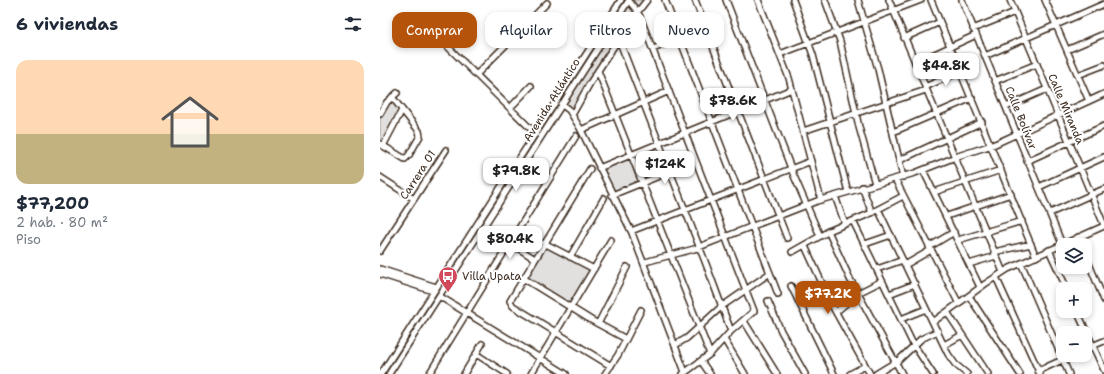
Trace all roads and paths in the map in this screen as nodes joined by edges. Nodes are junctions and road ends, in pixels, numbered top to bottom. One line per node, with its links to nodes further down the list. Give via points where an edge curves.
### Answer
1 (620, 0): 85 (street, Avenida Atlántico)
2 (629, 0): 20 (street, Avenida Atlántico); 21 (street)
3 (647, 0): 21 (street)
4 (664, 0): 22 (street)
5 (695, 0): 23 (street)
6 (726, 0): 64 (street)
7 (758, 0): 45 (street)
8 (793, 0): 35 (street)
9 (825, 0): 30 (street)
10 (858, 0): 26 (street)
11 (889, 0): 19 (street)
12 (921, 0): 19 (street)
13 (931, 0): 25 (street)
14 (962, 0): 28 (street, Calle Bolívar)
15 (1010, 0): 24 (street, Calle Miranda)
16 (1045, 0): 27 (street)
17 (547, 3): 52 (street)
18 (1104, 4): 27 (street)
19 (893, 11): 26 (street); 33 (street)
20 (621, 12)
21 (638, 12)
22 (669, 12)
23 (700, 12)
24 (1015, 12): 28 (street); 34 (street, Calle Miranda)
25 (940, 22): 33 (street); 36 (street)
26 (865, 23): 30 (street); 68 (street)
27 (1056, 24): 34 (street); 44 (street)
28 (973, 28): 32 (street, Calle Bolívar)
29 (646, 32): 43 (street)
30 (838, 33): 35 (street); 75 (street)
31 (1104, 34): 44 (street)
32 (976, 35): 36 (street); 46 (street, Calle Bolívar)
33 (904, 38): 47 (street)
34 (1026, 38): 46 (street); 48 (street, Calle Miranda)
35 (809, 44): 45 (street); 81 (street)
36 (951, 47): 47 (street); 51 (street)
37 (449, 48): 52 (street)
38 (598, 48): 67 (street, Avenida Atlántico)
39 (614, 48): 50 (street)
40 (622, 48): 66 (street)
41 (683, 48): 79 (street)
42 (714, 48): 72 (street)
43 (653, 49): 59 (street)
44 (1067, 50): 53 (street)
45 (780, 54): 57 (street)
46 (985, 56): 54 (street, Calle Bolívar)
47 (914, 63): 56 (street)
48 (1037, 64): 54 (street); 58 (street, Calle Miranda)
49 (1104, 65): 53 (street)
50 (598, 71): 74 (street); 77 (street)
51 (961, 72): 56 (street); 63 (street)
52 (476, 75): 70 (street)
53 (1078, 75): 65 (street)
54 (995, 81): 69 (street, Calle Bolívar)
55 (531, 86): 70 (street)
56 (926, 88): 68 (street); 76 (street)
57 (792, 89): 64 (street); 84 (street)
58 (1047, 89): 69 (street); 78 (street, Calle Miranda)
59 (669, 91): 66 (street); 87 (street)
60 (397, 93): 62 (street)
61 (1104, 94): 65 (street)
62 (392, 97): 71 (street); 73 (street)
63 (972, 98): 76 (street); 80 (street)
64 (765, 100): 72 (street); 104 (street)
65 (1089, 101): 78 (street)
66 (643, 102): 74 (street); 93 (street)
67 (561, 104): 77 (street); 90 (street, Avenida Atlántico)
68 (886, 104): 75 (street); 86 (street)
69 (1006, 107): 88 (street, Calle Bolívar)
70 (510, 108): 85 (street)
71 (402, 110): 94 (street); 94 (street, via 420,134 406,159)
72 (738, 111): 79 (street); 113 (street)
73 (380, 114)
74 (616, 114): 83 (street); 97 (street)
75 (856, 114): 81 (street); 116 (street)
76 (937, 114): 86 (street); 91 (street)
77 (572, 115): 83 (street)
78 (1058, 115): 88 (street); 92 (street, Calle Miranda)
79 (712, 121): 87 (street); 120 (street)
80 (982, 122): 91 (street); 95 (street)
81 (830, 123): 84 (street); 121 (street)
82 (1104, 126): 92 (street)
83 (581, 130): 103 (street)
84 (803, 131): 101 (street)
85 (535, 132): 90 (street); 194 (street, Avenida Atlántico)
86 (893, 132): 100 (street)
87 (685, 133): 93 (street); 130 (street)
88 (1017, 135): 95 (street); 102 (street, Calle Bolívar)
89 (576, 136): 158 (street)
90 (540, 137): 199 (street, Avenida Atlántico)
91 (948, 139): 98 (street); 100 (street)
92 (1069, 141): 102 (street); 105 (street, Calle Miranda)
93 (659, 144): 97 (street); 109 (street)
94 (382, 145)
95 (991, 146): 98 (street); 108 (street)
96 (446, 150): 129 (street, Carrera 01)
97 (632, 154): 103 (street); 115 (street)
98 (955, 157): 107 (street); 114 (street)
99 (1104, 157): 105 (street)
100 (900, 160): 111 (street)
101 (811, 161): 104 (street); 131 (street)
102 (1028, 161): 118 (street, Calle Bolívar)
103 (599, 168): 124 (street)
104 (791, 168): 113 (street); 132 (street)
105 (1080, 168): 118 (street); 125 (street, Calle Miranda)
106 (590, 169): 159 (street)
107 (923, 170): 111 (street); 122 (street)
108 (1001, 170): 114 (street); 123 (street)
109 (669, 172): 115 (street); 135 (street)
110 (380, 177): 129 (street)
111 (903, 177): 112 (street)
112 (895, 178): 116 (street); 127 (street)
113 (763, 179): 120 (street); 138 (street)
114 (965, 181): 122 (street); 133 (street)
115 (642, 182): 124 (street); 140 (street)
116 (875, 184): 117 (street)
117 (862, 187): 121 (street); 136 (street)
118 (1039, 188): 137 (street, Calle Bolívar)
119 (1104, 189): 125 (street)
120 (737, 190): 130 (street); 145 (street)
121 (848, 192): 126 (street)
122 (934, 192): 139 (street)
123 (1011, 194): 133 (street); 142 (street)
124 (612, 195): 146 (street)
125 (1091, 195): 137 (street); 144 (street, Calle Miranda)
126 (835, 196): 131 (street); 143 (street)
127 (903, 196): 134 (street); 165 (street)
128 (604, 198): 171 (street)
129 (414, 199): 167 (street, Carrera 01)
130 (710, 200): 135 (street); 152 (street)
131 (821, 200): 132 (street)
132 (806, 205): 138 (street); 151 (street)
133 (976, 206): 139 (street); 148 (street)
134 (878, 209): 136 (street); 150 (street)
135 (684, 210): 140 (street); 163 (street)
136 (872, 213): 141 (street)
137 (1050, 213): 155 (street, Calle Bolívar)
138 (778, 216): 145 (street); 154 (street)
139 (947, 216): 149 (street)
140 (657, 220): 146 (street); 170 (street)
141 (853, 221): 143 (street); 160 (street)
142 (1022, 221): 148 (street); 161 (street)
143 (845, 224): 147 (street)
144 (1104, 225): 153 (street)
145 (752, 227): 152 (street); 185 (street)
146 (631, 231): 175 (street)
147 (828, 231): 151 (street); 196 (street)
148 (986, 231): 157 (street); 169 (street)
149 (954, 232): 157 (street); 165 (street)
150 (891, 235): 160 (street); 174 (street)
151 (820, 236): 162 (street)
152 (725, 237): 163 (street); 195 (street)
153 (1078, 237)
154 (787, 238)
155 (1060, 238)
156 (611, 240): 181 (street)
157 (958, 240): 176 (street)
158 (510, 243): 173 (street); 210 (street)
159 (544, 243): 171 (street); 173 (street)
160 (865, 244): 182 (street)
161 (1031, 244): 169 (street); 172 (street)
162 (805, 246): 168 (street); 208 (street)
163 (699, 247): 170 (street); 204 (street)
164 (1056, 247): 166 (street)
165 (930, 248): 178 (street); 203 (street)
166 (1049, 250): 172 (street); 190 (street)
167 (380, 251)
168 (792, 252)
169 (995, 254): 176 (street); 184 (street)
170 (671, 255): 175 (street); 215 (street)
171 (570, 257): 181 (street)
172 (1036, 257): 177 (street)
173 (535, 258): 188 (street)
174 (903, 260): 178 (street); 182 (street)
175 (645, 262): 224 (street)
176 (969, 264): 193 (street)
177 (1021, 264): 184 (street); 227 (street)
178 (905, 265): 191 (street)
179 (627, 267): 214 (street)
180 (380, 269): 194 (street)
181 (594, 269): 205 (street)
182 (877, 269): 189 (street)
183 (1092, 271): 201 (street)
184 (1003, 272): 187 (street)
185 (770, 273): 195 (street); 197 (street)
186 (380, 274): 194 (street)
187 (996, 277): 193 (street); 239 (street)
188 (523, 278): 205 (street); 218 (street, via 511,298 511,304)
189 (882, 281): 196 (street); 198 (street)
190 (1064, 282)
191 (914, 284): 198 (street); 206 (street)
192 (791, 286): 253 (street)
193 (980, 287): 200 (street)
194 (435, 289): 241 (street, Avenida Atlántico)
195 (746, 290): 204 (street); 212 (street, via 754,311)
196 (858, 293): 208 (street); 235 (street)
197 (778, 294)
198 (889, 294): 211 (street)
199 (438, 296): 210 (street); 242 (street, Avenida Atlántico)
200 (969, 296): 203 (street); 261 (street)
201 (1104, 300)
202 (768, 301): 252 (street)
203 (959, 304): 209 (street)
204 (722, 307): 215 (street); 216 (street)
205 (572, 308): 214 (street); 218 (street)
206 (926, 308): 211 (street); 213 (street)
207 (641, 310): 220 (street)
208 (836, 312): 237 (street)
209 (947, 312): 213 (street); 219 (street)
210 (467, 313): 231 (street); 243 (street)
211 (901, 319): 226 (street)
212 (744, 321): 216 (street); 251 (street)
213 (933, 322): 217 (street)
214 (598, 324): 220 (street)
215 (700, 326): 224 (street); 230 (street)
216 (730, 331): 221 (street)
217 (938, 331): 225 (street); 226 (street)
218 (556, 333): 231 (street); 236 (street)
219 (962, 334): 225 (street); 260 (street)
220 (626, 339): 236 (street)
221 (724, 339): 230 (street); 250 (street)
222 (1104, 340): 228 (street)
223 (482, 344): 229 (street)
224 (675, 345): 240 (street)
225 (944, 345): 259 (street, via 955,364)
226 (914, 346): 235 (street); 258 (street)
227 (1056, 346)
228 (1092, 346): 238 (street)
229 (476, 354): 244 (street); 245 (street)
230 (710, 354): 232 (street)
231 (540, 358): 246 (street); 247 (street)
232 (701, 361): 240 (street); 249 (street)
233 (1058, 362): 239 (street)
234 (1063, 362): 262 (street)
235 (895, 363): 256 (street); 257 (street)
236 (611, 366): 248 (street)
237 (865, 366): 254 (street); 255 (street)
238 (1104, 370)
239 (1039, 372)
240 (684, 373)
241 (381, 374)
242 (389, 374)
243 (429, 374)
244 (464, 374)
245 (507, 374)
246 (531, 374)
247 (566, 374)
248 (605, 374)
249 (710, 374)
250 (745, 374)
251 (777, 374)
252 (805, 374)
253 (834, 374)
254 (850, 374)
255 (870, 374)
256 (876, 374)
257 (902, 374)
258 (933, 374)
259 (967, 374)
260 (988, 374)
261 (1020, 374)
262 (1069, 374)

